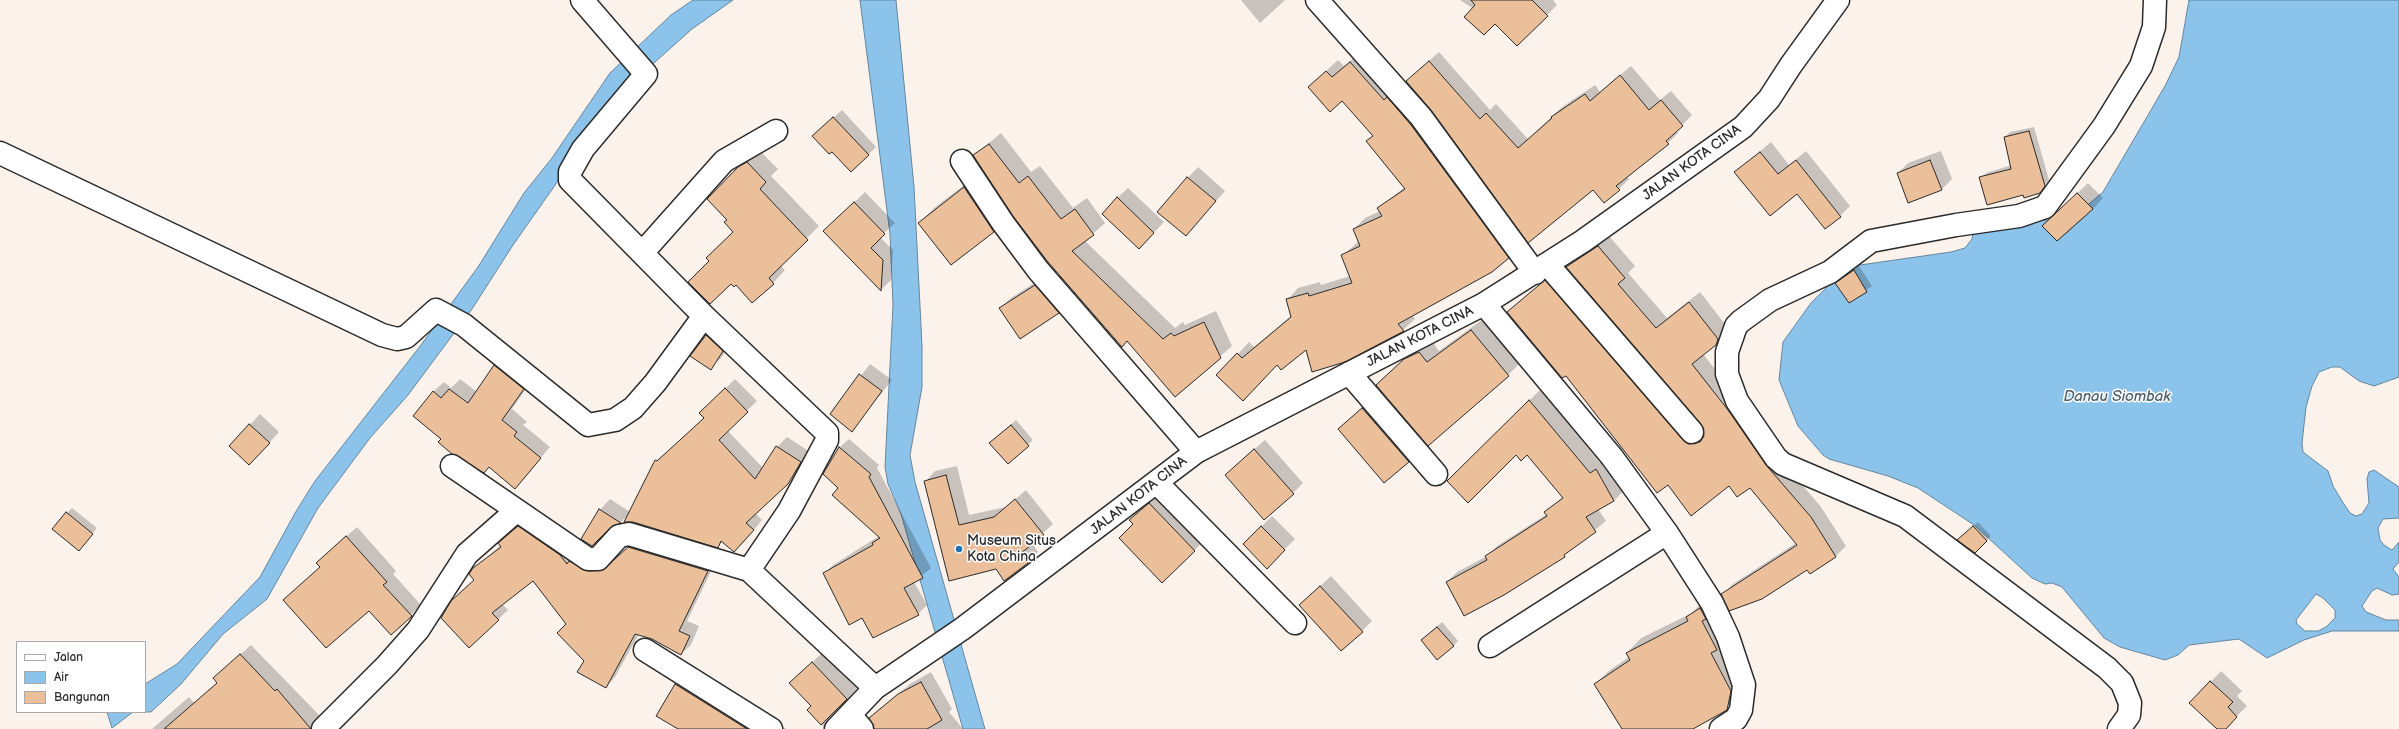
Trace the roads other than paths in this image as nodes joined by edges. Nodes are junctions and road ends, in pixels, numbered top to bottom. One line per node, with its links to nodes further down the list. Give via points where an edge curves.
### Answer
1 (582, 0): 8 (street, via 646,74 583,149 570,176 574,184)
2 (1317, 0): 9 (street, via 1421,117)
3 (1838, 0): 9 (street, JALAN KOTA CINA, via 1769,99 1743,127)
4 (2155, 0): 29 (street, via 2154,27 2141,66 2104,126 2045,207 2019,216 1956,224 1871,240 1830,272 1770,300 1741,321 1736,326 1727,352 1728,374 1737,401 1776,458 1783,464 1905,516 2107,668 2122,683 2130,703 2129,715)
5 (776, 131): 8 (street, via 724,161)
6 (0, 153): 11 (street, via 382,335 397,339 406,337 436,310 464,325 580,420 593,426 615,420 633,408 655,383)
7 (962, 162): 14 (street, via 1038,270)
8 (643, 252): 11 (street)
9 (1542, 269): 10 (street, JALAN KOTA CINA); 13 (street)
10 (1484, 304): 12 (street, JALAN KOTA CINA); 19 (street, via 1612,457)
11 (704, 316): 20 (street, via 827,433 827,440 789,511)
12 (1349, 373): 14 (street, JALAN KOTA CINA); 16 (street)
13 (1692, 432)
14 (1196, 452): 17 (street, JALAN KOTA CINA)
15 (452, 466): 18 (street)
16 (1436, 474)
17 (1157, 483): 21 (street); 24 (street, JALAN KOTA CINA, via 962,629)
18 (516, 511): 20 (street, via 588,559 598,559 619,536 629,534); 26 (street, via 463,559 449,585 418,630 387,666)
19 (1667, 532): 22 (street); 28 (street, via 1712,603 1728,637 1742,678 1744,698 1741,710 1736,719)
20 (749, 570): 24 (street)
21 (1296, 623)
22 (1490, 646)
23 (645, 650): 27 (street)
24 (875, 688): 25 (street, JALAN KOTA CINA)
25 (849, 724)
26 (323, 729)
27 (771, 729)
28 (1721, 729)
29 (2119, 729)

